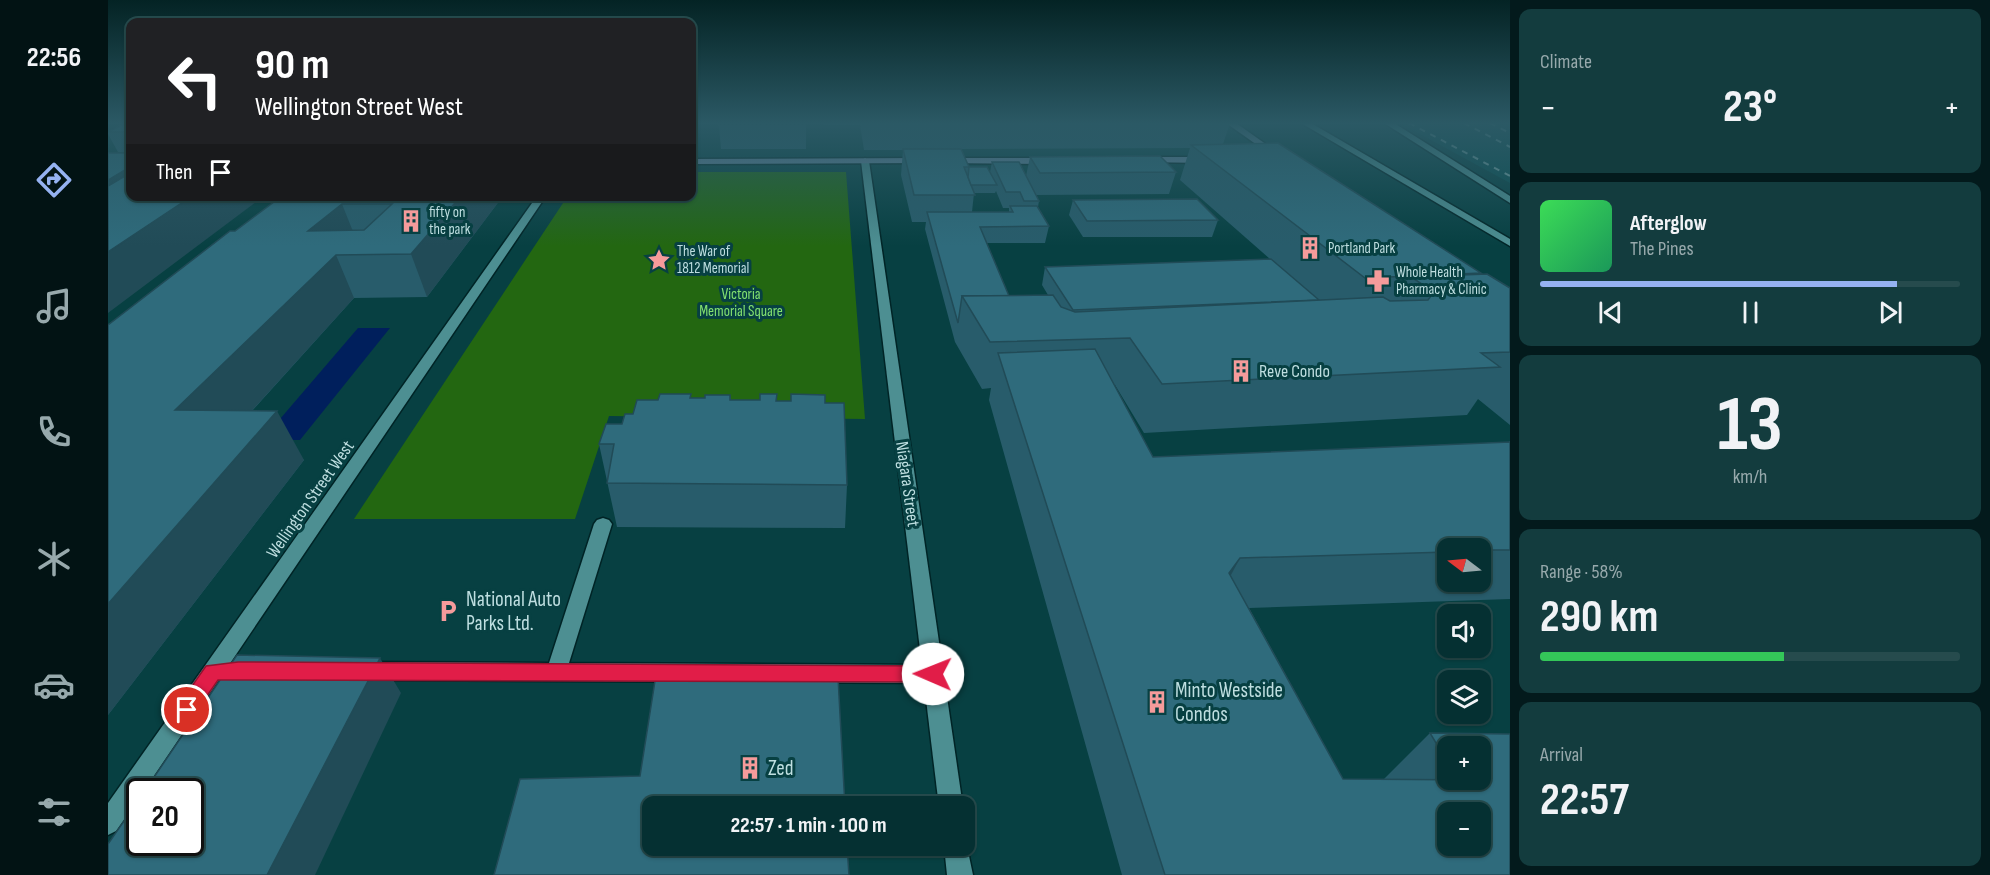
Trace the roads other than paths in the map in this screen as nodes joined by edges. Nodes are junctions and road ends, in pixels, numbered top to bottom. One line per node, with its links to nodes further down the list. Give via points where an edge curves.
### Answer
1 (865, 164): 12 (street, Niagara Street)
2 (1375, 164): 6 (street)
3 (1453, 164): 4 (street)
4 (1510, 200)
5 (539, 201): 10 (street, Wellington Street West)
6 (1510, 243)
7 (603, 524): 11 (street)
8 (238, 670): 10 (street)
9 (347, 671): 11 (street)
10 (213, 672): 14 (street, Wellington Street West)
11 (556, 672): 12 (street)
12 (933, 674): 13 (street, Niagara Street)
13 (950, 796)
14 (108, 823)
15 (957, 856): 16 (street)
16 (960, 875)

